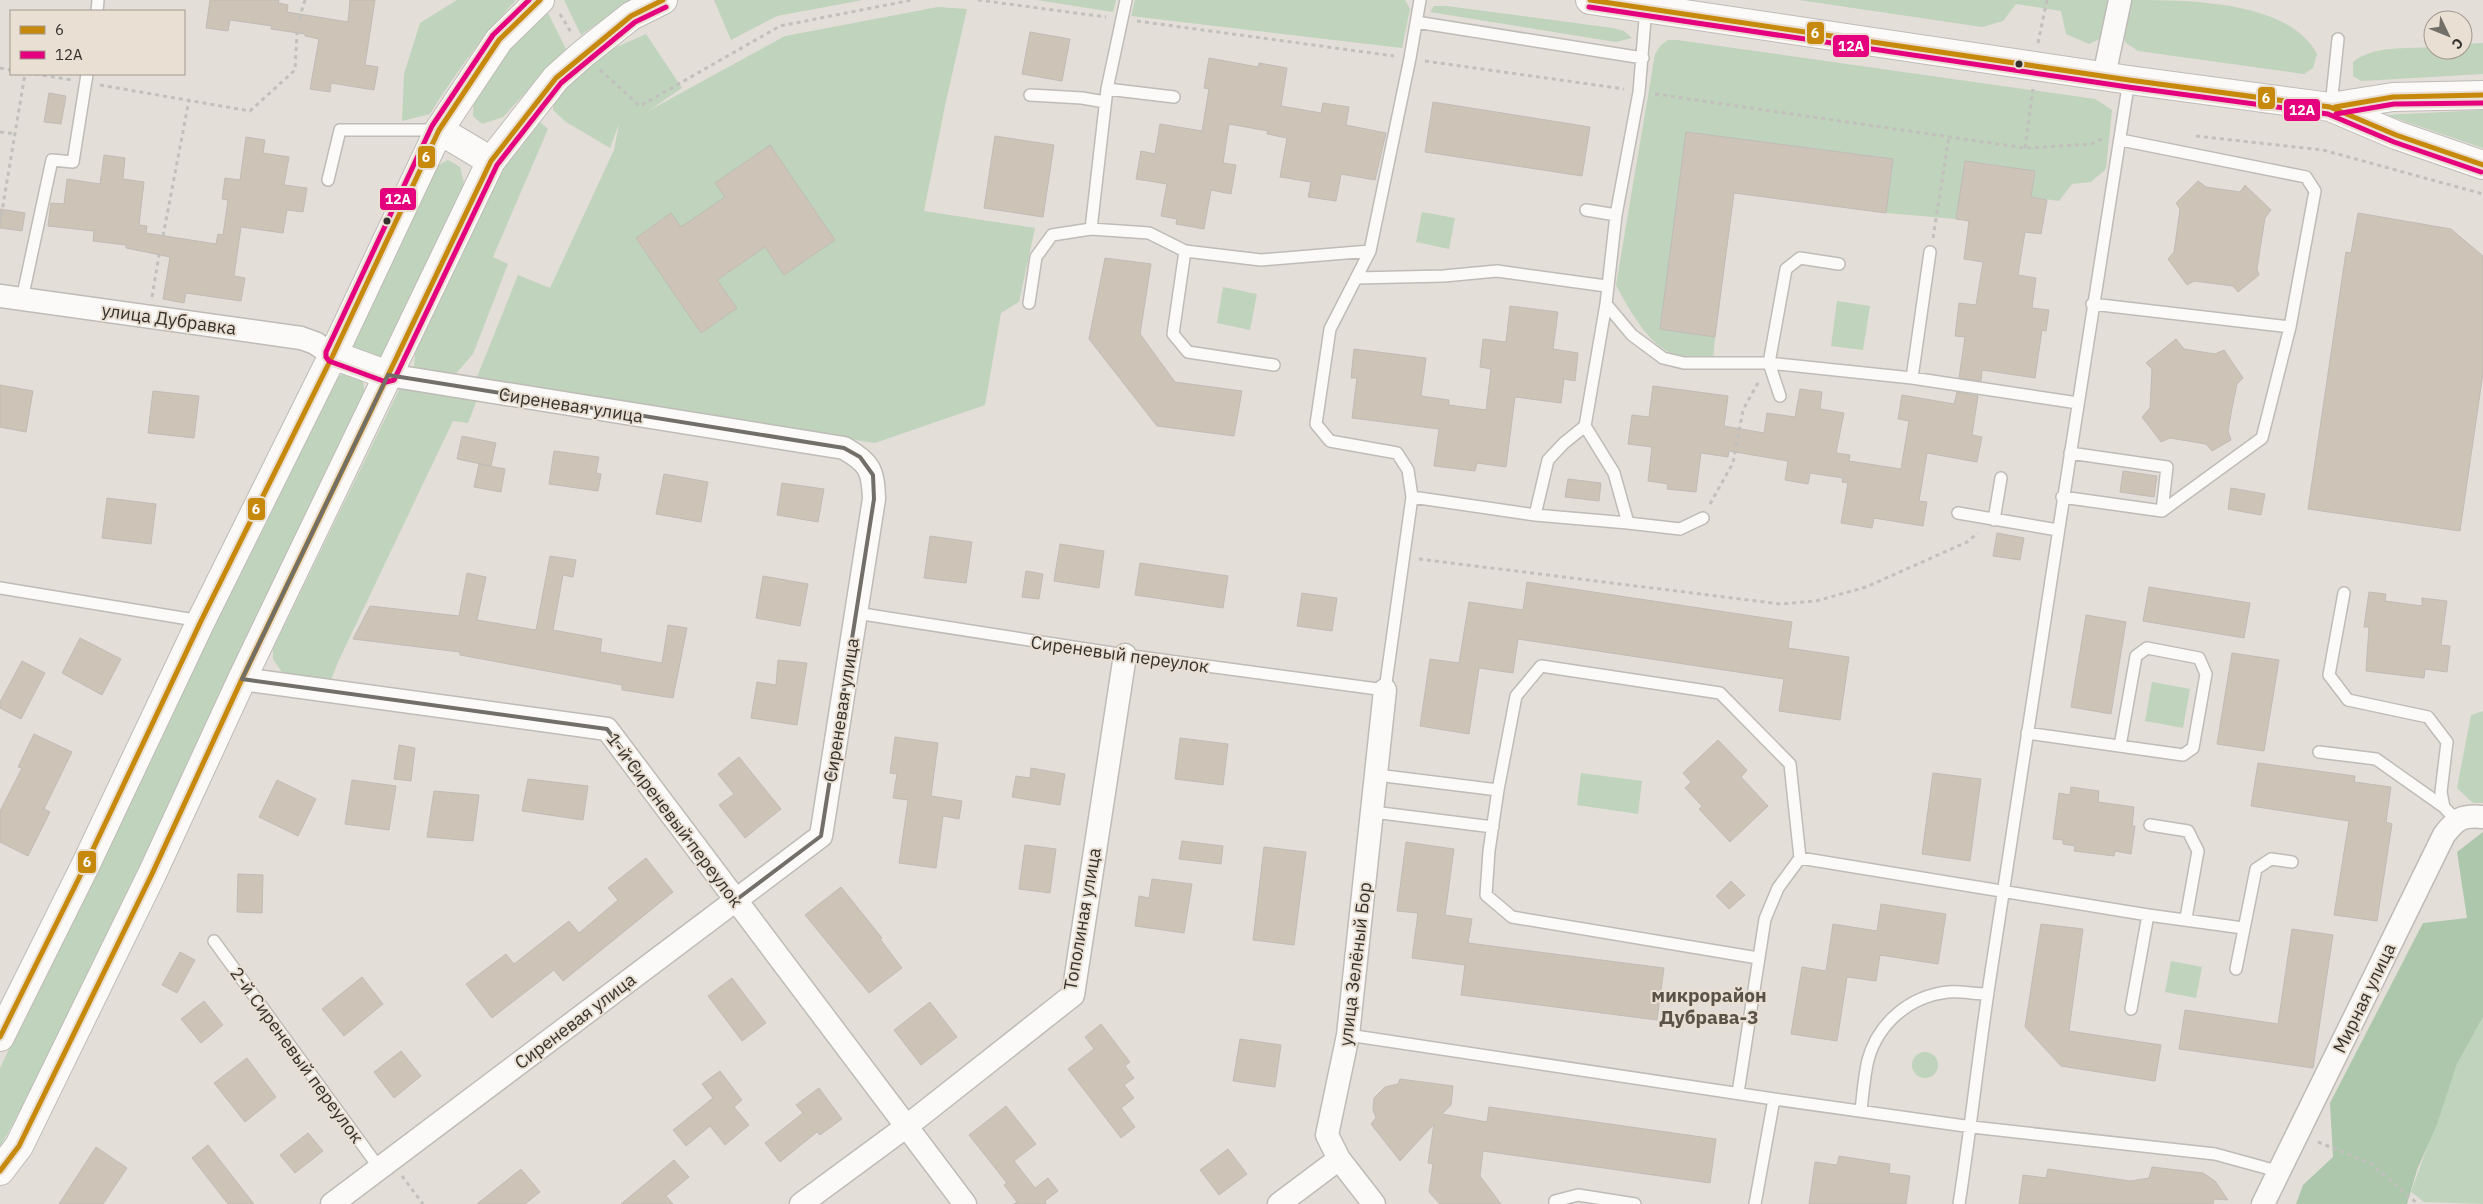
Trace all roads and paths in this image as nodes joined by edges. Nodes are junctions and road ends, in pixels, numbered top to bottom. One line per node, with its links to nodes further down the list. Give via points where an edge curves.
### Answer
1 (305, 0): 11 (path)
2 (663, 0): 16 (main road, via 631,16)
3 (912, 0): 16 (path, via 780,26 640,106)
4 (978, 0): 12 (path)
5 (1126, 0): 12 (lane)
6 (1420, 0): 13 (lane)
7 (1590, 0): 10 (main road)
8 (2120, 0): 22 (street)
9 (548, 4): 16 (path); 32 (main road, via 500,40)
10 (1647, 4): 18 (lane); 22 (main road)
11 (299, 19)
12 (1122, 19): 17 (path); 23 (lane)
13 (1416, 22): 17 (lane); 18 (lane)
14 (298, 33): 28 (path, via 295,70 250,111)
15 (2338, 39): 30 (lane)
16 (582, 54): 38 (main road, via 556,78)
17 (1410, 58): 24 (path); 48 (lane)
18 (1643, 58): 24 (lane)
19 (25, 75): 34 (path)
20 (48, 75): 21 (path)
21 (86, 78): 28 (path); 54 (lane, via 73,162 52,160)
22 (2116, 78): 30 (main road); 31 (lane)
23 (1107, 89): 27 (lane); 29 (lane)
24 (1639, 92): 36 (path); 43 (lane)
25 (1030, 95): 29 (lane)
26 (2483, 95): 30 (main road, via 2393,97)
27 (1174, 97)
28 (189, 100): 46 (path)
29 (1105, 102): 45 (lane)
30 (2330, 108): 39 (main road)
31 (2121, 128): 36 (path, via 2092,144 2025,148); 37 (lane)
32 (439, 130): 38 (main road); 40 (lane, via 340,130); 60 (main road)
33 (0, 132): 34 (path)
34 (15, 134): 44 (path)
35 (2187, 136): 41 (path, via 2323,150)
36 (1949, 137): 49 (path)
37 (2120, 140): 57 (lane); 59 (lane, via 2306,177 2315,191)
38 (491, 161): 63 (main road)
39 (2483, 165)
40 (328, 180)
41 (2483, 194)
42 (1586, 210): 43 (lane)
43 (1616, 215): 53 (lane)
44 (0, 223)
45 (1091, 229): 47 (lane, via 1149,233); 55 (lane, via 1052,235 1036,257)
46 (163, 236)
47 (1185, 251): 48 (lane, via 1261,260); 62 (lane, via 1173,334 1188,352)
48 (1370, 251): 52 (lane)
49 (1930, 252): 64 (lane)
50 (158, 255): 58 (path)
51 (1839, 264): 61 (lane, via 1800,258 1786,269)
52 (1356, 278): 53 (lane, via 1444,276 1497,270); 70 (lane, via 1330,329 1316,424 1330,441 1397,453 1408,470)
53 (1606, 286): 56 (lane)
54 (11, 297): 58 (street, улица Дубравка)
55 (1030, 304)
56 (1606, 304): 61 (lane, via 1632,335 1664,358 1684,363); 67 (lane)
57 (2092, 304): 59 (lane); 66 (lane)
58 (148, 315): 60 (street, улица Дубравка, via 301,338)
59 (2290, 328): 72 (lane, via 2262,438)
60 (333, 355): 63 (main road); 83 (main road)
61 (1769, 363): 64 (lane); 65 (lane); 75 (path, via 1743,410 1733,462)
62 (1274, 366)
63 (388, 375): 82 (street, Сиреневая улица, via 844,448 860,457 873,475 874,499); 85 (main road)
64 (1912, 378): 66 (lane)
65 (1780, 396)
66 (2078, 403): 68 (lane)
67 (1585, 426): 74 (lane, via 1548,460); 77 (lane, via 1614,473)
68 (2070, 453): 71 (lane); 72 (lane, via 2167,467)
69 (2000, 478): 76 (lane)
70 (1412, 497): 74 (lane); 79 (lane)
71 (2062, 497): 72 (lane); 78 (lane)
72 (2162, 511)
73 (1958, 512): 76 (lane)
74 (1535, 514): 77 (lane)
75 (1703, 518): 77 (lane, via 1680,529)
76 (1994, 520): 78 (lane); 79 (path, via 1967,542 1866,587 1816,600 1781,604)
77 (1628, 523)
78 (2058, 530): 87 (lane)
79 (1403, 557): 86 (lane)
80 (0, 588): 83 (lane)
81 (2344, 593): 93 (lane, via 2329,674 2348,700 2428,717 2448,742 2441,792)
82 (856, 614): 84 (lane, Сиреневый переулок); 100 (street, Сиреневая улица, via 821,836)
83 (201, 621): 110 (main road)
84 (1125, 655): 86 (lane, Сиреневый переулок); 114 (street, Тополиная улица, via 1072,995)
85 (242, 680): 100 (street, 1-й Сиреневый переулок, via 607,729); 119 (main road, via 152,874 19,1146)
86 (1385, 690): 90 (street, улица Зелёный Бор)
87 (2027, 733): 88 (lane); 99 (lane)
88 (2120, 746): 88 (lane, via 2136,656 2147,648 2199,658 2206,674 2194,748 2184,755)
89 (2319, 752): 93 (lane, via 2376,760)
90 (1377, 775): 91 (lane); 92 (street, улица Зелёный Бор)
91 (1498, 790): 96 (lane); 97 (lane, via 1516,696 1541,666 1720,693 1790,764)
92 (1373, 812): 96 (lane); 109 (street, улица Зелёный Бор)
93 (2450, 813): 94 (street); 116 (street, Мирная улица, via 2444,835)
94 (2483, 817)
95 (2150, 825): 102 (lane, via 2188,831 2198,851)
96 (1493, 827): 105 (lane, via 1486,895 1512,917)
97 (1800, 858): 99 (lane); 105 (lane, via 1778,888 1765,919)
98 (2292, 862): 103 (lane, via 2271,859 2256,869)
99 (2003, 890): 101 (lane); 107 (lane)
100 (736, 900): 114 (street, 1-й Сиреневый переулок); 118 (street, Сиреневая улица)
101 (2148, 915): 102 (lane); 108 (lane)
102 (2186, 918): 103 (lane)
103 (2243, 928): 106 (lane)
104 (214, 941): 118 (lane, 2-й Сиреневый переулок)
105 (1758, 958): 111 (lane)
106 (2236, 969)
107 (1987, 994): 113 (lane, via 1949,992 1922,998 1895,1014 1881,1032 1868,1059); 115 (lane)
108 (2131, 1009)
109 (1348, 1034): 111 (lane); 117 (street, улица Зелёный Бор, via 1327,1136)
110 (0, 1037)
111 (1738, 1093): 112 (lane)
112 (1774, 1099): 113 (lane); 129 (lane)
113 (1861, 1110): 115 (lane)
114 (907, 1126): 123 (street, Тополиная улица); 124 (street, 1-й Сиреневый переулок)
115 (1972, 1126): 120 (lane, via 2215,1154); 130 (lane)
116 (2296, 1137): 120 (street, Мирная улица); 132 (path, via 2308,1138 2370,1163)
117 (1339, 1159): 125 (street); 126 (street, улица Зелёный Бор)
118 (385, 1165): 121 (street, Сиреневая улица); 122 (path)
119 (0, 1171)
120 (2277, 1171): 131 (street, Мирная улица)
121 (332, 1204)
122 (423, 1204)
123 (801, 1204)
124 (965, 1204)
125 (1279, 1204)
126 (1374, 1204)
127 (1554, 1204): 128 (lane, via 1578,1195)
128 (1635, 1204)
129 (1755, 1204)
130 (1959, 1204)
131 (2262, 1204)
132 (2418, 1204)

